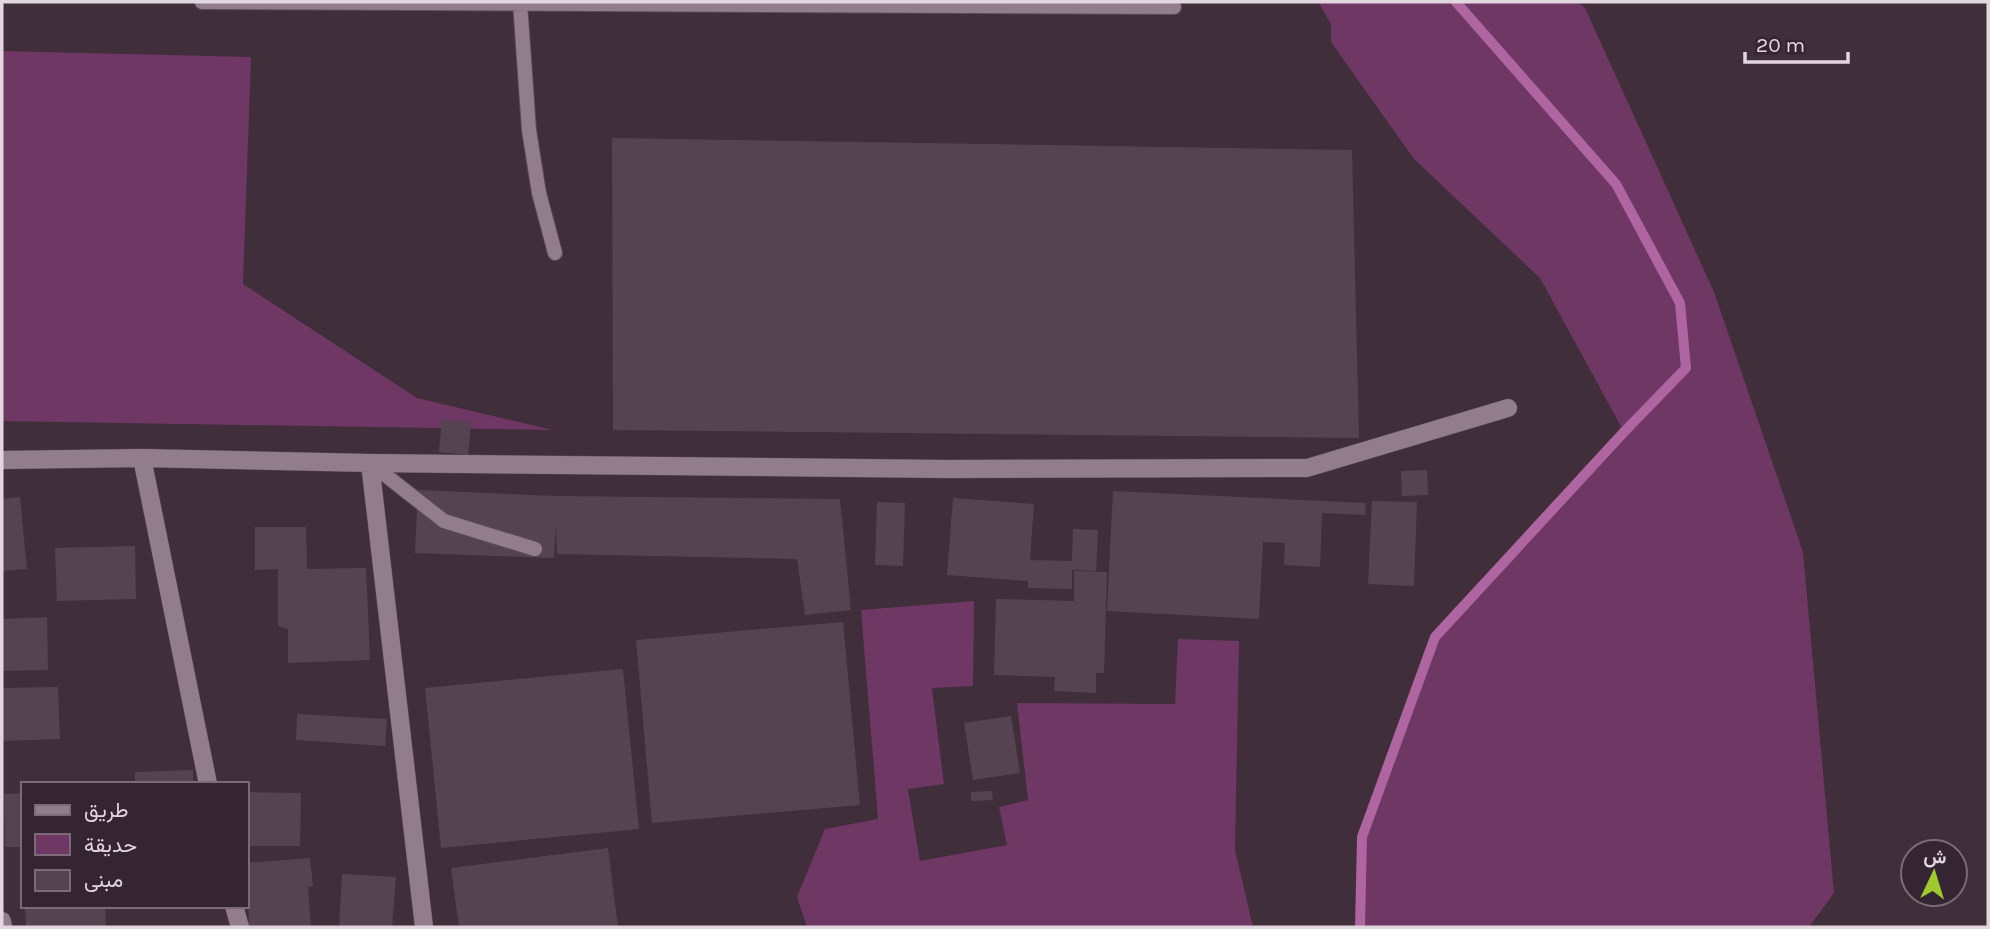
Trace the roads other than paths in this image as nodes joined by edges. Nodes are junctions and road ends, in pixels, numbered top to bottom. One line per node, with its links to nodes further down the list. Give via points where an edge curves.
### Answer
1 (202, 2): 2 (lane)
2 (520, 3): 3 (lane); 5 (lane, via 529,130)
3 (593, 3): 4 (lane)
4 (1174, 7)
5 (555, 253)
6 (1508, 408): 9 (street, via 1307,468)
7 (142, 458): 8 (street); 9 (street); 11 (street)
8 (2, 460)
9 (370, 463): 10 (lane, via 444,521); 16 (street)
10 (535, 549)
11 (208, 782)
12 (235, 908): 15 (street)
13 (2, 921): 14 (street)
14 (3, 927)
15 (240, 927)
16 (424, 927)

